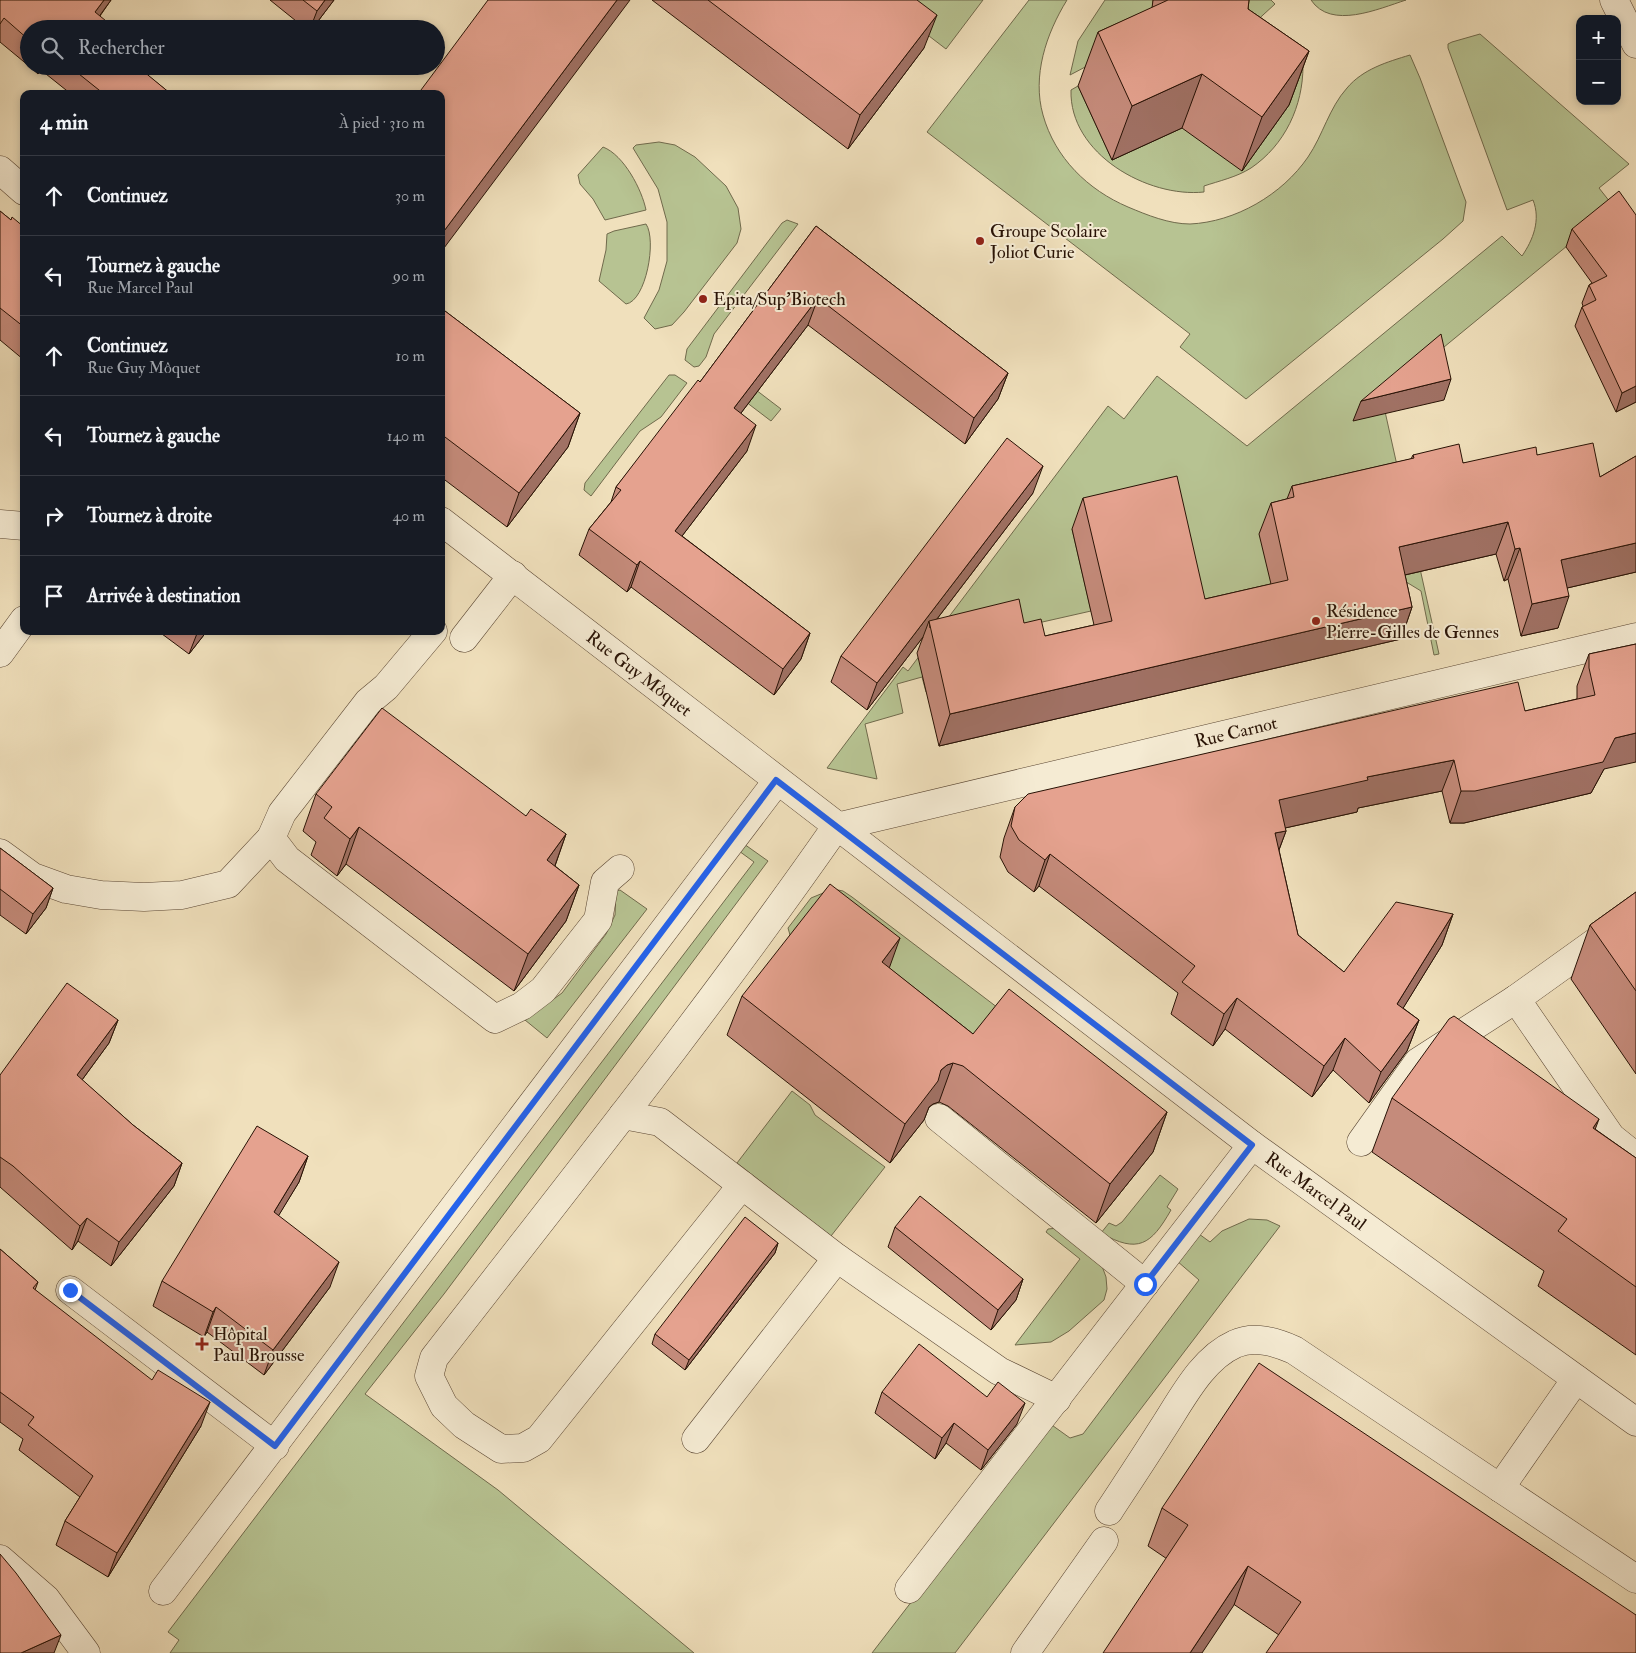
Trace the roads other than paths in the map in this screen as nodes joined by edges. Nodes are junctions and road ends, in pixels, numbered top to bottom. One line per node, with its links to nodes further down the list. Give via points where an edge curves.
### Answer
1 (1618, 2): 2 (street); 3 (street)
2 (1636, 29)
3 (1636, 44)
4 (0, 170): 5 (street)
5 (20, 188)
6 (0, 524): 8 (street)
7 (445, 524): 9 (street, Rue Guy Môquet)
8 (20, 526)
9 (512, 575): 13 (street); 15 (street, Rue Guy Môquet)
10 (20, 626): 14 (street)
11 (430, 635): 17 (street, via 386,687 368,702 282,813)
12 (1636, 636): 16 (street, Rue Carnot)
13 (464, 638)
14 (0, 653)
15 (776, 780): 16 (street, Rue Guy Môquet); 35 (street)
16 (836, 827): 22 (street); 25 (street, Rue Marcel Paul)
17 (271, 838): 18 (street, via 228,884 182,895 144,897 66,890 33,878); 19 (street, via 287,859 495,1019 522,1006 543,990 598,920 605,882)
18 (0, 853)
19 (620, 869)
20 (1636, 913): 21 (street)
21 (1516, 999): 24 (street, via 1418,1062); 26 (street, via 1611,1138)
22 (623, 1115): 27 (street, via 660,1122); 27 (street, via 434,1358 429,1376 444,1406 464,1426 501,1450 523,1448 539,1439)
23 (939, 1118): 29 (street)
24 (1361, 1142)
25 (1252, 1145): 29 (street); 31 (street, Rue Marcel Paul)
26 (1636, 1157)
27 (742, 1185): 28 (street)
28 (838, 1258): 32 (street, via 1000,1371); 34 (street)
29 (1145, 1284): 32 (street)
30 (70, 1290): 35 (street)
31 (1576, 1379): 33 (street, Rue Marcel Paul); 36 (street)
32 (1057, 1399): 41 (street)
33 (1636, 1422)
34 (696, 1439)
35 (275, 1446): 42 (street)
36 (1500, 1488): 37 (street, via 1294,1350 1273,1341 1253,1340 1235,1343 1217,1355 1194,1381); 40 (street)
37 (1109, 1511)
38 (1104, 1542): 44 (street)
39 (0, 1559): 43 (street, via 46,1599)
40 (1636, 1580)
41 (910, 1589)
42 (163, 1591)
43 (86, 1653)
44 (1025, 1653)

